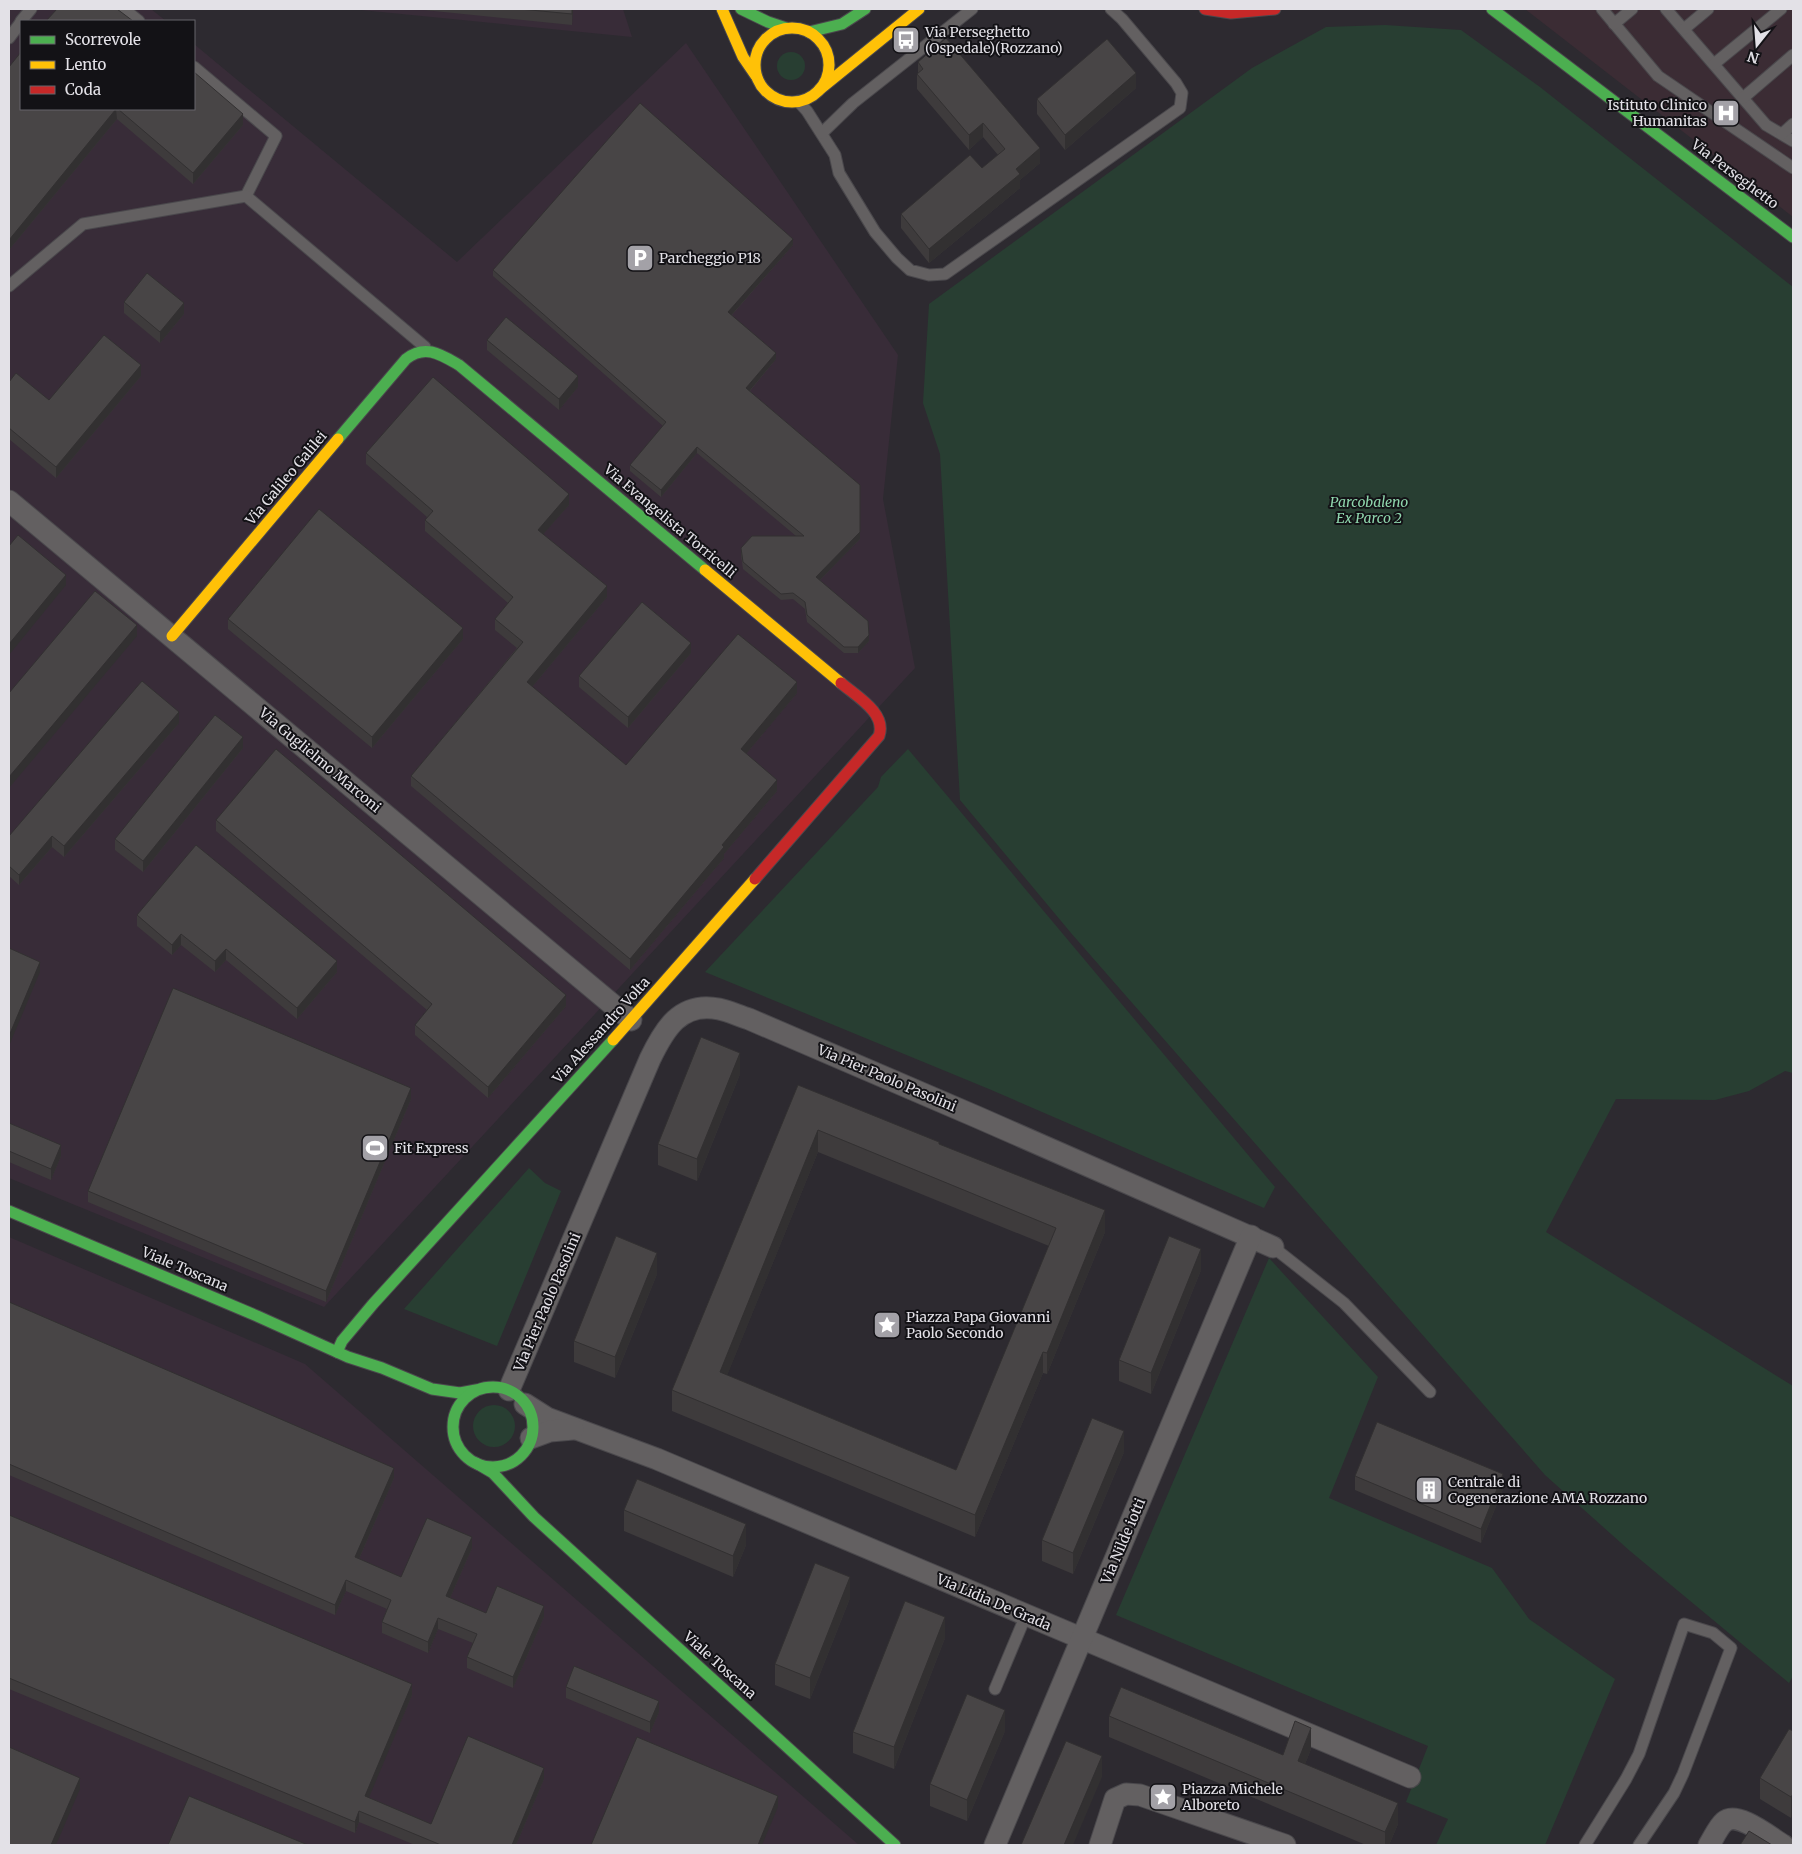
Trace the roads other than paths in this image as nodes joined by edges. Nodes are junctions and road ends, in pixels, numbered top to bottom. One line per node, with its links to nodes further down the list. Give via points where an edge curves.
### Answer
1 (31, 9): 17 (lane)
2 (124, 9): 18 (lane)
3 (722, 9): 28 (street, via 743,57)
4 (741, 9): 21 (street)
5 (865, 9): 23 (street, via 842,24)
6 (919, 9): 29 (street)
7 (972, 9): 33 (lane, via 853,103)
8 (1111, 9): 33 (lane, via 1176,83 1182,93 1180,108 945,274 929,275 910,270 896,258 875,232 839,174 835,155)
9 (1205, 9): 10 (street, via 1240,14)
10 (1275, 9)
11 (1492, 9): 38 (street, Via Perseghetto)
12 (1602, 9): 20 (lane)
13 (1632, 9): 20 (lane)
14 (1666, 9): 22 (lane)
15 (1708, 9): 22 (lane)
16 (1781, 9): 26 (lane)
17 (22, 20)
18 (138, 20)
19 (20, 22): 24 (lane)
20 (1614, 24): 36 (lane, via 1658,76)
21 (786, 28): 23 (street); 28 (street, via 774,32 757,51 754,63)
22 (1684, 29): 26 (lane)
23 (809, 32): 29 (street, via 820,40 828,58 828,72)
24 (9, 38)
25 (1793, 54): 30 (lane)
26 (1714, 64): 30 (lane)
27 (195, 68): 37 (lane, via 276,136)
28 (756, 76): 31 (street, via 772,96 784,101)
29 (819, 90): 31 (street)
30 (1743, 98): 34 (lane, via 1766,125)
31 (798, 101): 33 (lane)
32 (1793, 124): 34 (lane)
33 (822, 132)
34 (1782, 134): 35 (lane)
35 (1793, 141)
36 (1793, 168)
37 (246, 196): 39 (lane, via 82,224); 40 (lane)
38 (1793, 237)
39 (9, 286)
40 (431, 352): 42 (street, Via Galileo Galilei, via 417,352 406,359); 43 (street, Via Evangelista Torricelli, via 459,364 873,710)
41 (9, 501): 42 (street, Via Guglielmo Marconi)
42 (172, 636): 44 (street, Via Guglielmo Marconi)
43 (882, 724): 44 (street, Via Alessandro Volta, via 877,740)
44 (631, 1020): 48 (street, Via Alessandro Volta, via 373,1304 342,1341)
45 (9, 1212): 48 (street, Viale Toscana)
46 (1251, 1236): 47 (street, Via Pier Paolo Pasolini); 52 (street, Via Pier Paolo Pasolini, via 749,1019 719,1009 702,1008 673,1021 662,1034 650,1059); 62 (street, Via Nilde iotti)
47 (1273, 1247): 51 (lane, Via Pier Paolo Pasolini, via 1344,1303)
48 (342, 1354): 49 (street, Viale Toscana); 50 (street, Viale Toscana, via 439,1392 460,1394)
49 (372, 1376)
50 (476, 1390): 52 (street, via 495,1387); 55 (street, via 457,1409 453,1421)
51 (1430, 1392)
52 (517, 1397): 54 (street, Via Lidia De Grada, via 547,1418); 56 (street, via 531,1417 533,1430)
53 (442, 1418): 55 (street)
54 (578, 1430): 56 (street, Via Lidia De Grada, via 557,1430); 61 (street, Via Lidia De Grada, via 657,1459)
55 (454, 1437): 57 (street, via 463,1454)
56 (529, 1442): 57 (street, via 518,1458 503,1466); 58 (street)
57 (476, 1463): 60 (street, Viale Toscana, via 493,1473)
58 (521, 1470)
59 (521, 1485): 60 (street)
60 (524, 1507): 65 (street, Viale Toscana)
61 (1026, 1615): 62 (street, Via Lidia De Grada); 63 (lane)
62 (1082, 1639): 64 (street, Via Lidia De Grada); 66 (street, Via Nilde iotti)
63 (995, 1689)
64 (1410, 1777)
65 (895, 1845)
66 (995, 1845)
67 (1100, 1845): 68 (street, via 1115,1798 1126,1794)
68 (1285, 1845)
69 (1585, 1845): 70 (lane, via 1639,1754 1684,1624 1713,1633 1731,1648 1683,1774)
70 (1639, 1845)
71 (1709, 1845): 72 (street, via 1724,1822 1733,1818 1744,1821)
72 (1783, 1845)

